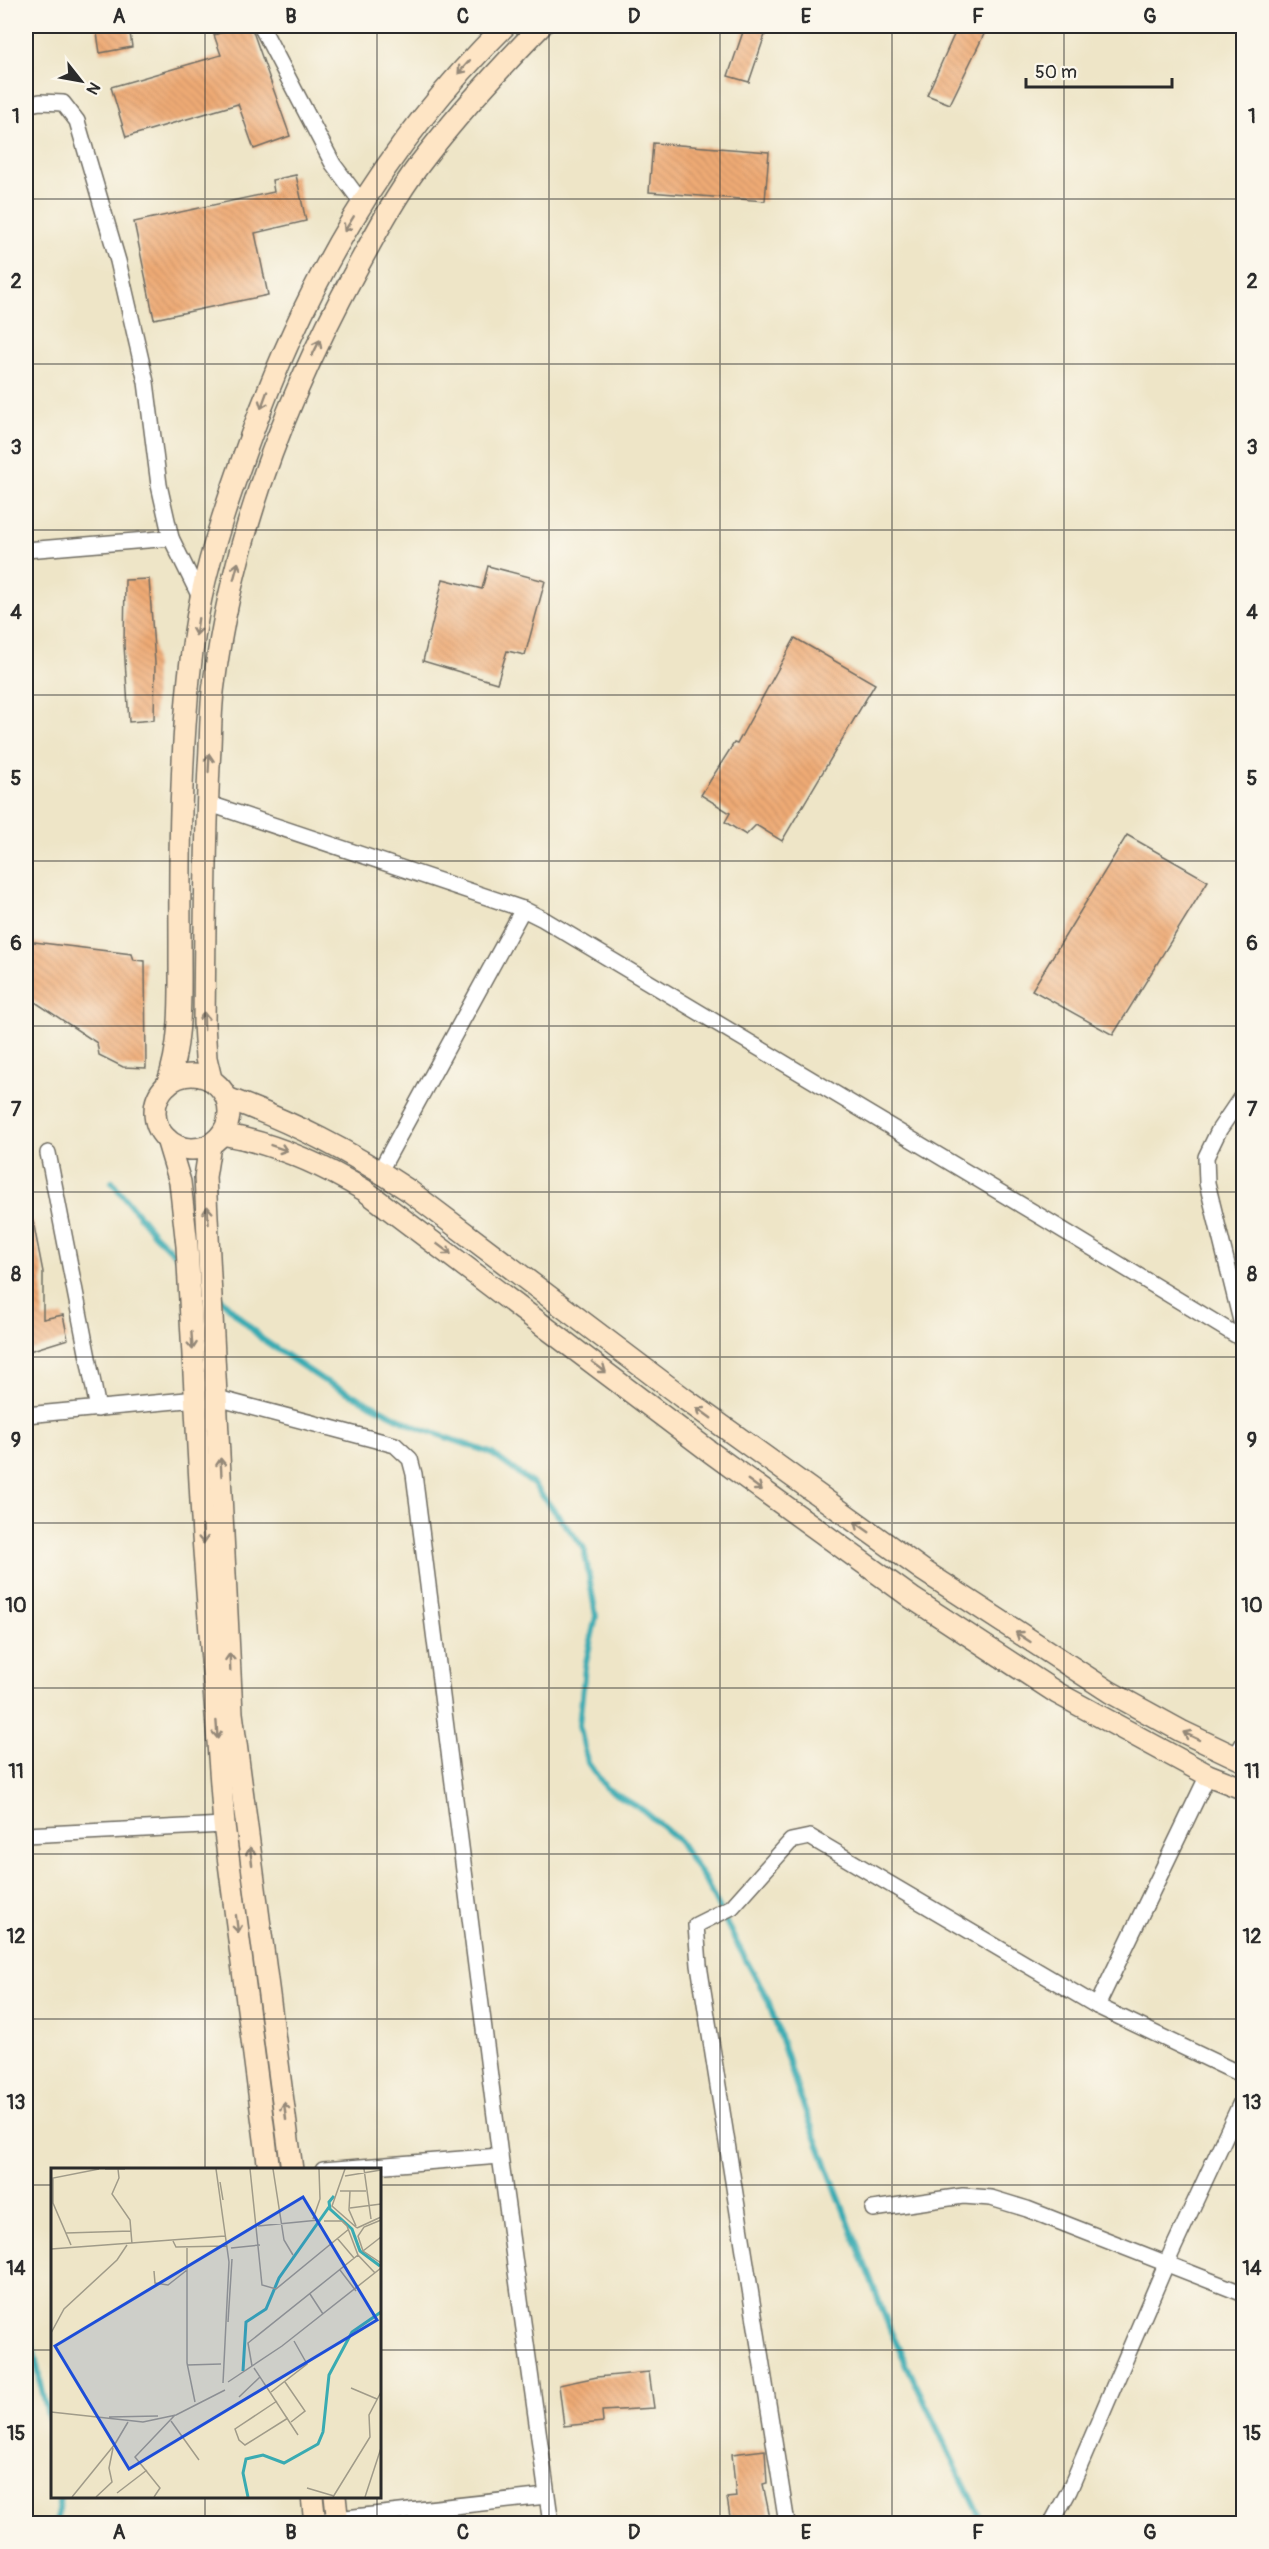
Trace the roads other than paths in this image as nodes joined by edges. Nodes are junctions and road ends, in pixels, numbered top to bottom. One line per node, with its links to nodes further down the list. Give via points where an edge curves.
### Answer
1 (261, 26): 5 (street, via 333,164)
2 (505, 26): 5 (main road, one-way to 5, via 431,105)
3 (542, 26): 9 (main road, one-way to 3, via 213,687 224,618 261,487 313,353 381,223 418,167 483,85)
4 (26, 105): 6 (street, via 63,103 77,121 118,261 146,382 159,485)
5 (362, 203): 8 (main road, one-way to 8, via 296,323 267,390)
6 (171, 538): 7 (street); 8 (street)
7 (26, 550)
8 (201, 599): 12 (main road, one-way to 12, via 188,691 182,787 180,1018)
9 (207, 803): 10 (street); 11 (main road, one-way to 9, via 204,1023)
10 (523, 909): 18 (street); 20 (street)
11 (211, 1079): 12 (main road, via 189,1075); 14 (main road)
12 (167, 1085): 15 (main road, via 156,1106 156,1118)
13 (1244, 1093): 19 (street, via 1206,1157 1208,1183)
14 (227, 1098): 16 (main road, via 228,1123); 18 (main road, via 319,1136)
15 (167, 1139): 16 (main road, via 192,1149); 21 (main road, one-way to 21, via 180,1182 189,1282)
16 (216, 1139): 21 (main road, one-way to 16, via 212,1273 206,1177); 25 (main road, one-way to 25, via 279,1148 364,1190 713,1454 912,1598 1057,1693)
17 (48, 1153): 22 (street)
18 (380, 1171): 24 (main road, one-way to 18, via 1110,1692 924,1571 796,1481)
19 (1244, 1333)
20 (1244, 1340)
21 (207, 1399): 22 (street); 27 (main road, one-way to 27, via 202,1537); 32 (street, via 395,1445 410,1459); 34 (main road, one-way to 21, via 232,1713)
22 (98, 1409): 23 (street)
23 (26, 1415)
24 (1241, 1753)
25 (1208, 1775): 26 (main road); 29 (street)
26 (1244, 1789)
27 (224, 1825): 28 (street); 33 (main road, one-way to 33)
28 (26, 1835)
29 (1097, 2006): 30 (street); 46 (street, via 810,1837 791,1841 732,1907 696,1928)
30 (1244, 2076)
31 (1244, 2096): 37 (street)
32 (500, 2156): 35 (street); 39 (street)
33 (269, 2168)
34 (292, 2168)
35 (337, 2168)
36 (873, 2209): 37 (street, via 963,2196 991,2198)
37 (1167, 2262): 38 (street); 44 (street)
38 (1244, 2294)
39 (546, 2496): 42 (street); 45 (street)
40 (312, 2498): 43 (main road)
41 (335, 2498): 42 (main road)
42 (338, 2521): 43 (street)
43 (315, 2522)
44 (1054, 2522)
45 (551, 2523)
46 (787, 2523)

